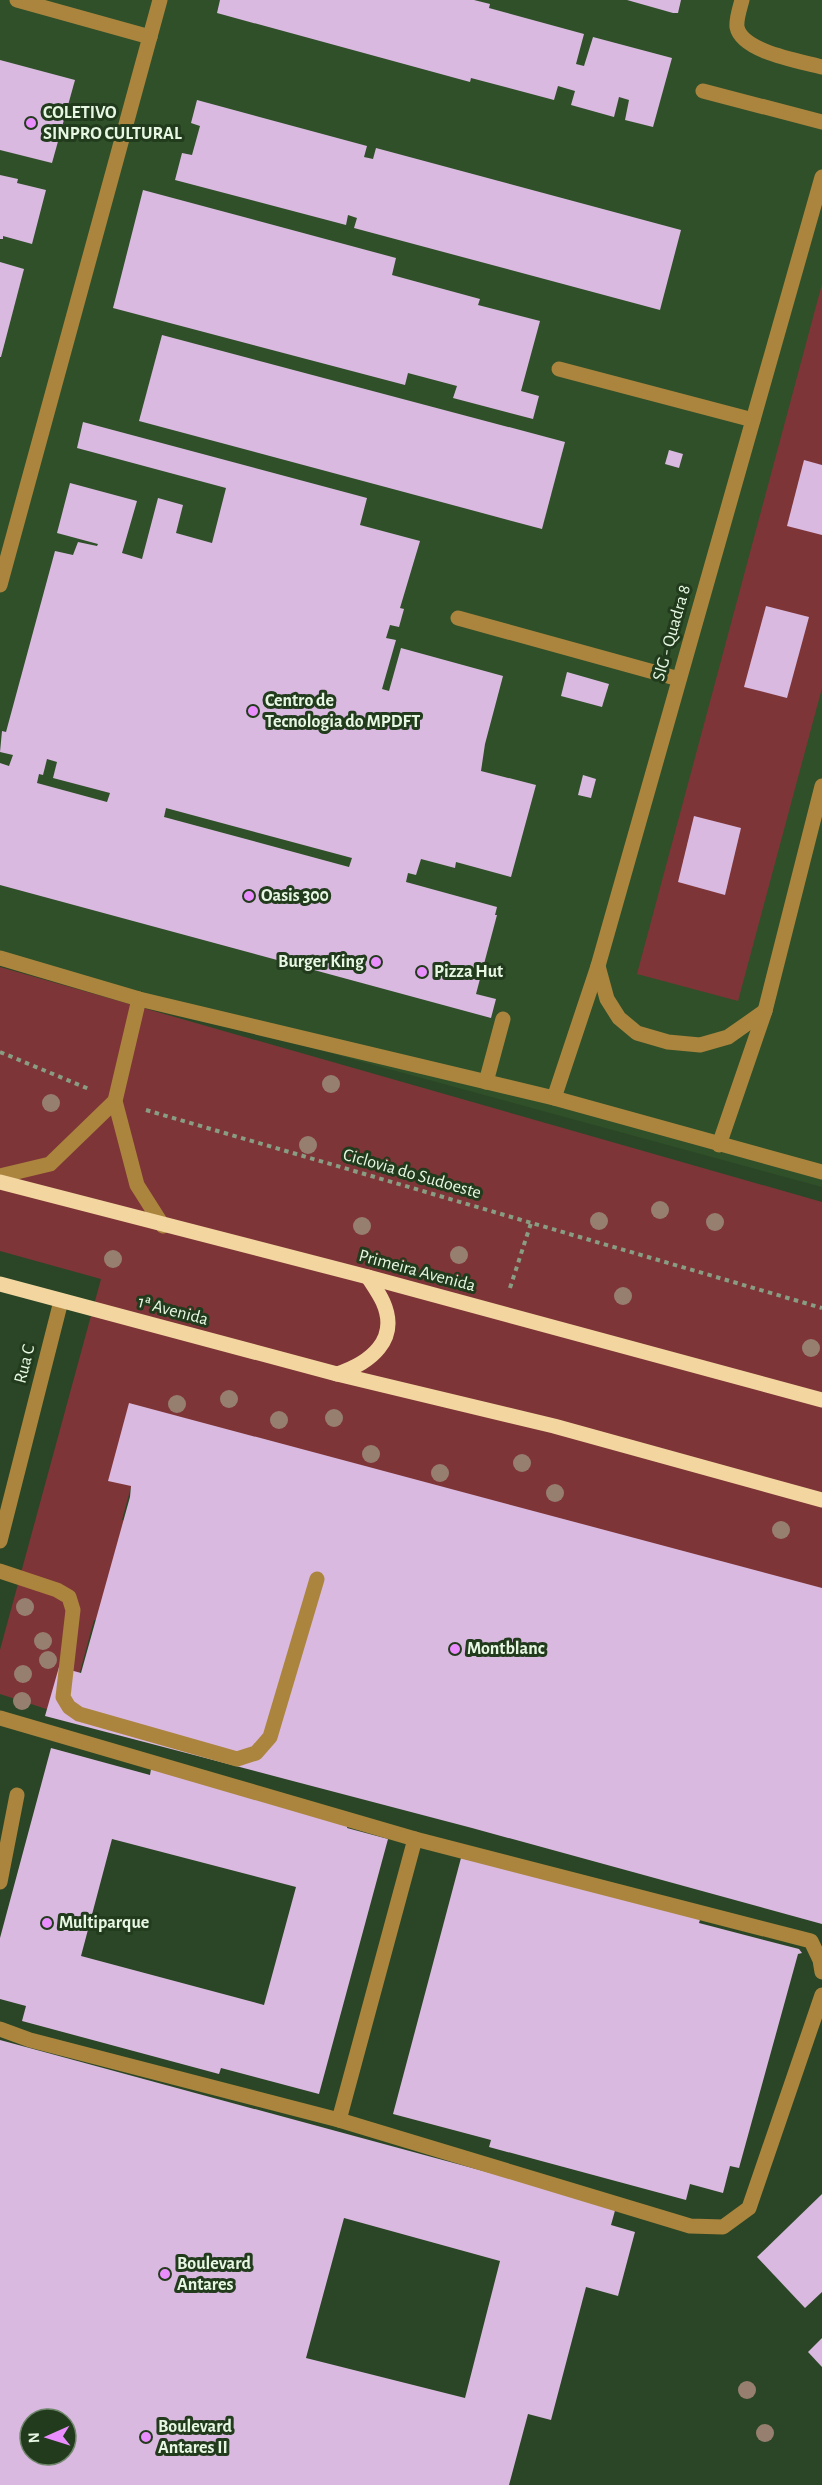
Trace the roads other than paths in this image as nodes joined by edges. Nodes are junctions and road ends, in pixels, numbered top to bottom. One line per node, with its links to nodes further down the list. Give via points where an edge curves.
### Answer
1 (16, 0): 4 (street)
2 (160, 0): 4 (street)
3 (742, 0): 5 (street, via 736,26 741,37 753,47)
4 (150, 37): 11 (street)
5 (822, 67)
6 (703, 91): 7 (street)
7 (822, 122)
8 (822, 177): 10 (street, SIG - Quadra 8)
9 (559, 369): 10 (street)
10 (753, 420): 13 (street, SIG - Quadra 8)
11 (0, 585)
12 (458, 618): 13 (street)
13 (679, 679): 16 (street, SIG - Quadra 8)
14 (822, 786): 18 (street)
15 (0, 958): 17 (street)
16 (598, 966): 18 (street, via 606,999 619,1018 637,1033 668,1042 700,1045 728,1037); 21 (street, SIG - Quadra 8)
17 (138, 999): 20 (street); 22 (street)
18 (765, 1011): 23 (street)
19 (503, 1019): 20 (street)
20 (486, 1082): 21 (street)
21 (554, 1098): 23 (street)
22 (115, 1101): 25 (street, via 50,1164); 27 (street, via 137,1185)
23 (719, 1145): 24 (street)
24 (822, 1172)
25 (0, 1176)
26 (0, 1182): 27 (main road, Primeira Avenida)
27 (163, 1226): 28 (main road, Primeira Avenida)
28 (368, 1277): 31 (main road, via 383,1302 389,1323 372,1357 357,1368); 32 (main road, Primeira Avenida)
29 (0, 1284): 30 (main road, 1ª Avenida)
30 (61, 1301): 31 (main road, 1ª Avenida); 34 (street, Rua C)
31 (337, 1374): 33 (main road, via 554,1426)
32 (822, 1400)
33 (822, 1500)
34 (0, 1541)
35 (0, 1571): 36 (street, via 69,1597 72,1610 63,1697 69,1707 79,1714 237,1759 256,1753 270,1737)
36 (317, 1579)
37 (0, 1718): 39 (street)
38 (17, 1795): 40 (street)
39 (415, 1839): 41 (street, via 812,1941); 44 (street)
40 (0, 1882)
41 (822, 1972)
42 (822, 1995): 44 (street, via 749,2208 723,2227 690,2226)
43 (0, 2029): 44 (street)
44 (339, 2120)

